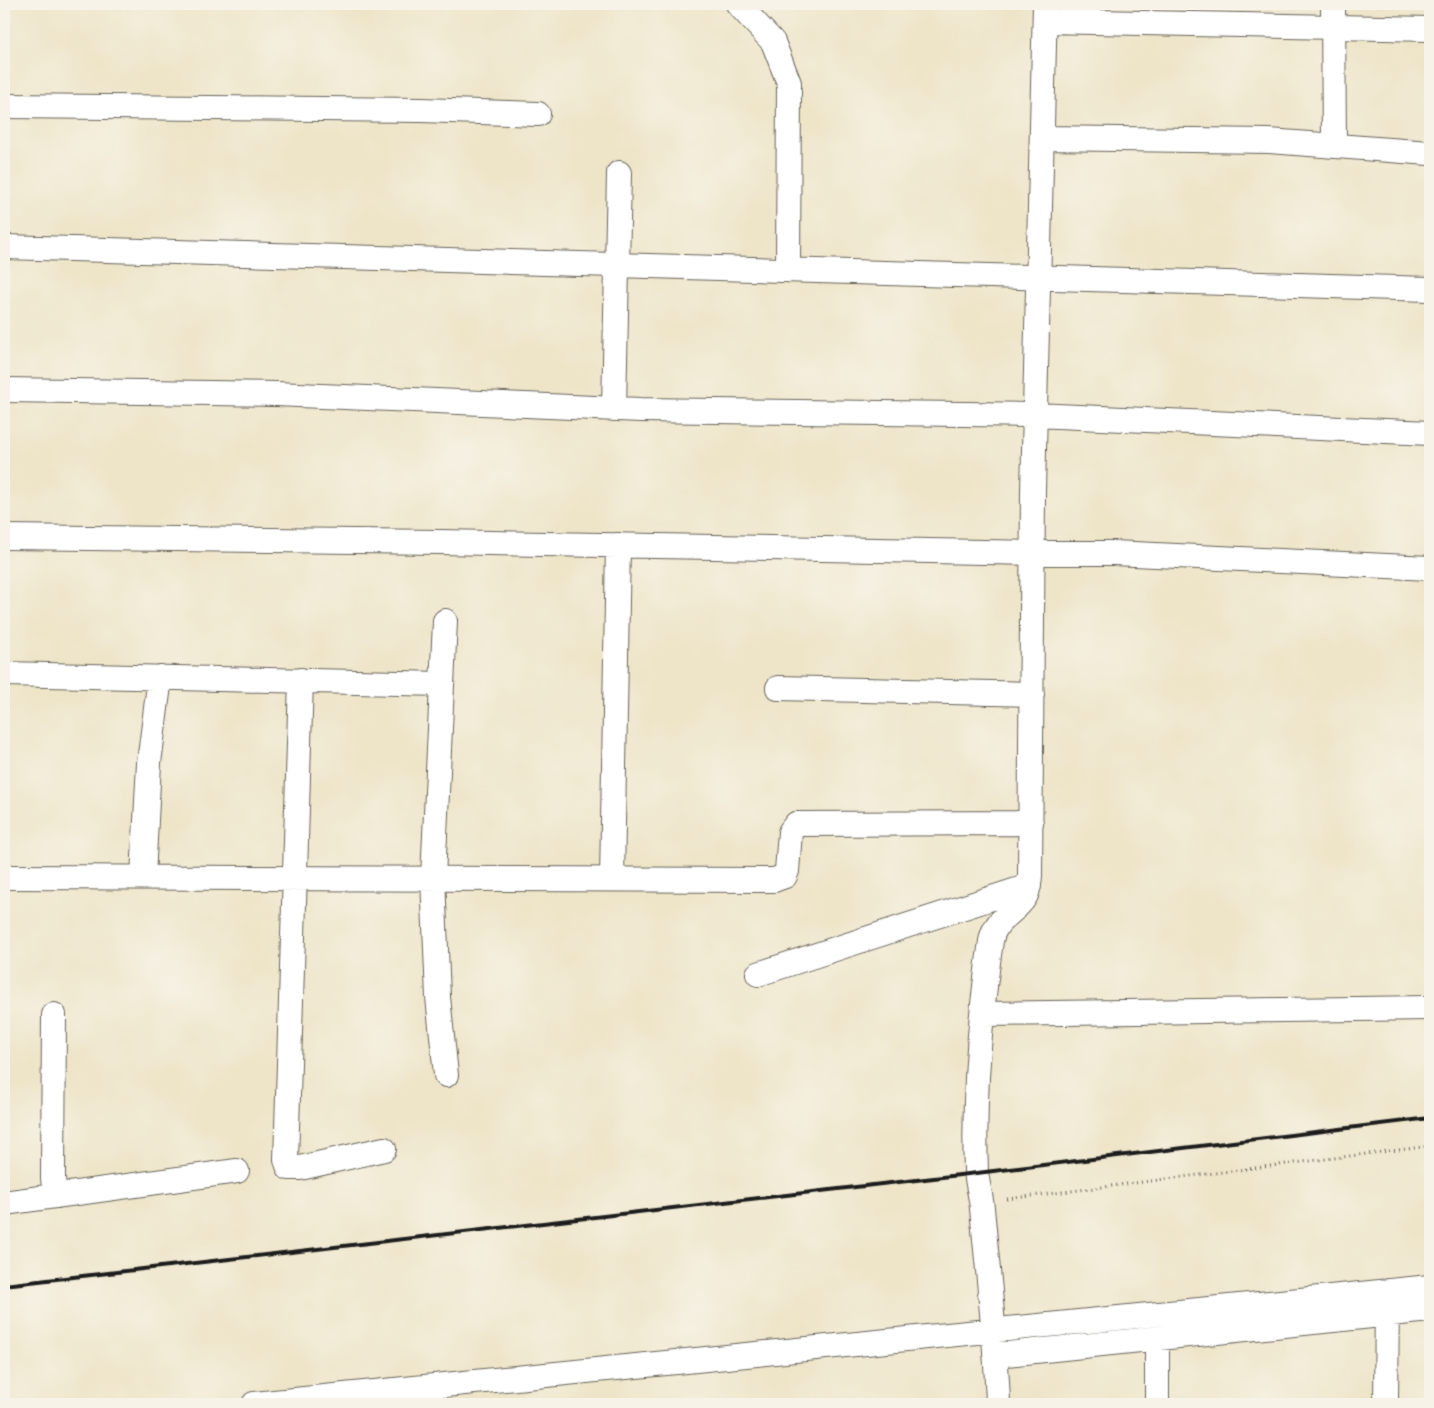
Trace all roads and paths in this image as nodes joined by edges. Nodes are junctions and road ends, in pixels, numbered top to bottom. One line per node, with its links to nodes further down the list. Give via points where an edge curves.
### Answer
1 (738, 4): 13 (street, via 773,42 789,83)
2 (1045, 12): 3 (street); 7 (street)
3 (1333, 15): 4 (street); 8 (street)
4 (1430, 28)
5 (4, 106): 6 (street)
6 (538, 114)
7 (1042, 138): 8 (street, via 1269,141); 14 (street)
8 (1334, 146): 9 (street)
9 (1430, 153)
10 (619, 173): 12 (street)
11 (4, 247): 12 (street)
12 (617, 265): 13 (street); 17 (street)
13 (788, 270): 14 (street)
14 (1038, 277): 15 (street); 18 (street)
15 (1430, 289)
16 (4, 390): 17 (street, via 276,394)
17 (614, 409): 18 (street)
18 (1035, 415): 19 (street); 22 (street)
19 (1430, 433)
20 (4, 537): 21 (street)
21 (618, 546): 22 (street); 36 (street)
22 (1033, 554): 23 (street, via 1113,553); 30 (street)
23 (1430, 568)
24 (445, 622): 28 (street)
25 (4, 674): 26 (street)
26 (160, 677): 27 (street); 33 (street, via 148,763)
27 (300, 680): 28 (street); 34 (street)
28 (442, 684): 35 (street)
29 (778, 688): 30 (street)
30 (1032, 694): 31 (street)
31 (1031, 823): 36 (street, via 801,822 790,832 787,871 780,878); 37 (street)
32 (4, 877): 33 (street)
33 (143, 877): 34 (street)
34 (294, 878): 35 (street); 44 (street, via 286,1160 293,1169)
35 (433, 878): 36 (street); 42 (street, via 438,997)
36 (612, 879)
37 (1029, 886): 38 (street); 40 (street, via 1020,904 994,929)
38 (758, 974)
39 (1430, 1008): 40 (street)
40 (982, 1014): 47 (street, via 976,1106 976,1173)
41 (54, 1015): 46 (street, via 53,1178)
42 (446, 1074)
43 (1430, 1146): 47 (path)
44 (384, 1149)
45 (237, 1171): 46 (street)
46 (57, 1196): 48 (street)
47 (982, 1202): 53 (street)
48 (4, 1203)
49 (1430, 1287): 50 (street)
50 (1386, 1291): 52 (street); 53 (street)
51 (1430, 1310): 52 (street)
52 (1387, 1315): 54 (street); 59 (street)
53 (992, 1330): 55 (street); 56 (street)
54 (1157, 1339): 55 (street); 58 (street)
55 (996, 1355): 57 (street)
56 (254, 1404)
57 (998, 1404)
58 (1157, 1404)
59 (1386, 1404)

